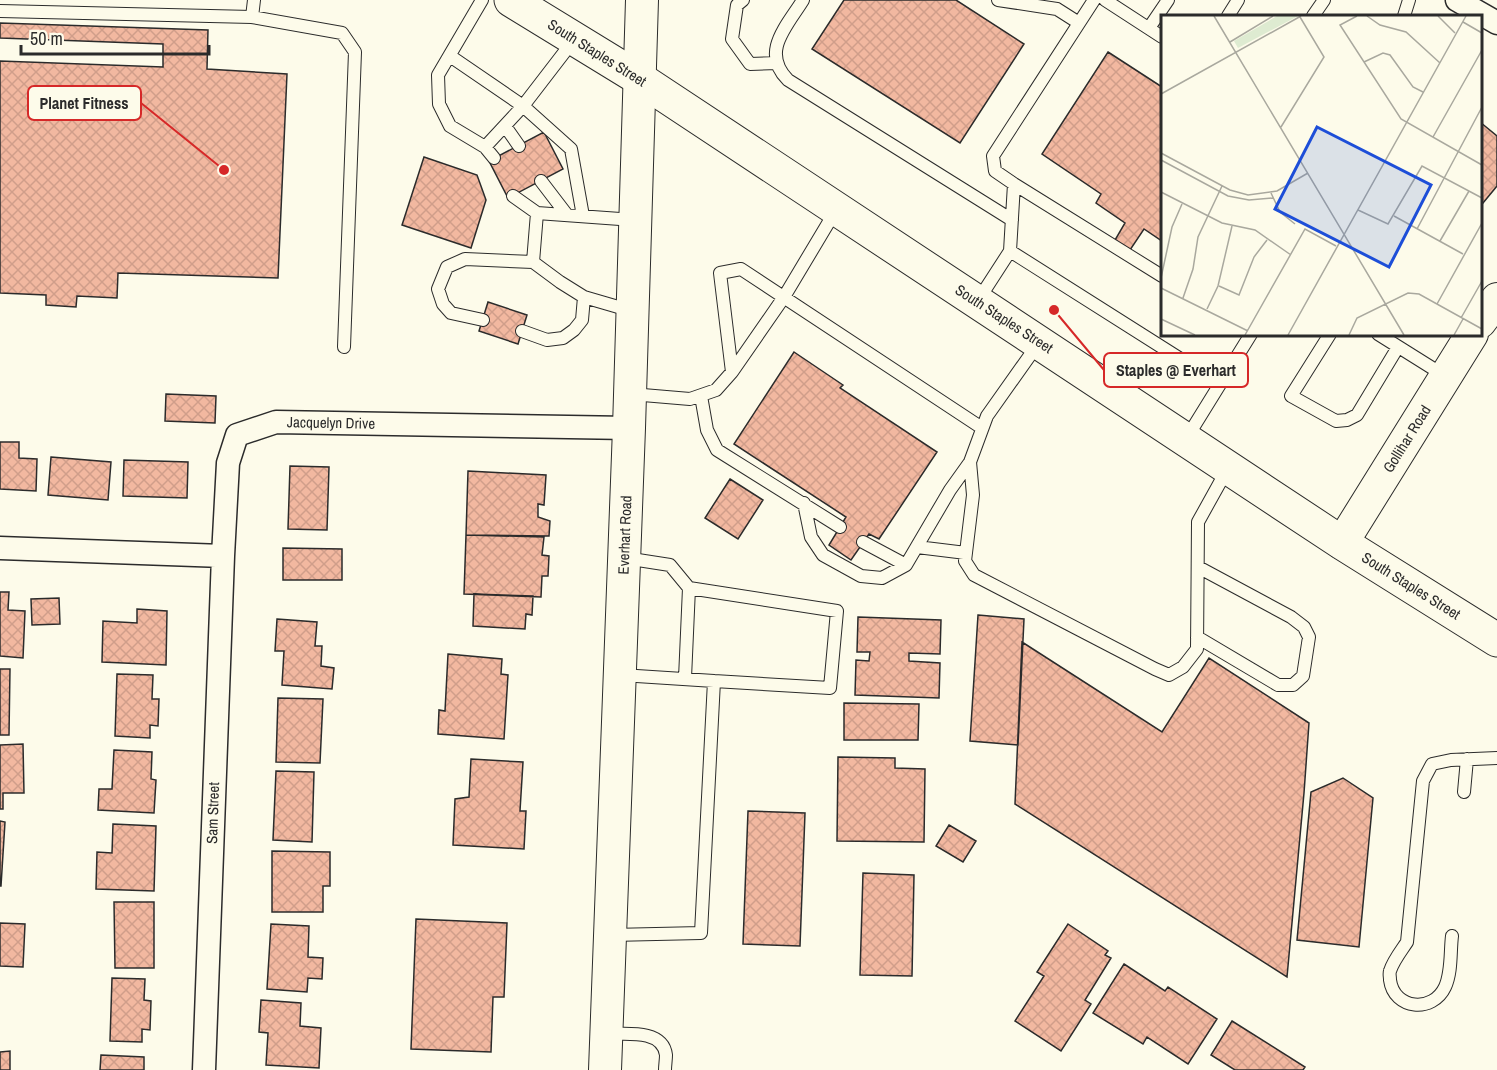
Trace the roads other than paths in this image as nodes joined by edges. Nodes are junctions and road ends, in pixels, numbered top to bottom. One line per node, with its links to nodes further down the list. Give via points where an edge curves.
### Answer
1 (254, 0): 19 (lane)
2 (482, 0): 25 (lane)
3 (642, 0): 27 (main road, Everhart Road)
4 (743, 0): 26 (lane, via 737,5 732,39 750,64)
5 (803, 0): 26 (lane, via 777,42)
6 (998, 0): 20 (lane, via 1057,9)
7 (1094, 0): 20 (lane)
8 (1105, 0): 22 (lane)
9 (1168, 0): 22 (lane)
10 (1238, 0): 16 (lane)
11 (1324, 0): 17 (lane)
12 (1409, 0): 18 (lane)
13 (1456, 0): 21 (street)
14 (530, 4): 24 (main road, South Staples Street)
15 (0, 11): 19 (lane)
16 (1229, 15)
17 (1314, 15)
18 (1404, 15)
19 (252, 16): 58 (lane, via 342,33 355,52)
20 (1079, 23): 34 (lane, via 993,156 995,171)
21 (1497, 23)
22 (1149, 28): 23 (lane)
23 (1161, 36)
24 (575, 39): 27 (main road, South Staples Street); 28 (lane)
25 (450, 56): 28 (lane); 31 (lane, via 438,75 439,104 450,126)
26 (777, 63): 41 (lane, via 788,80)
27 (640, 79): 36 (main road, South Staples Street); 40 (main road, Everhart Road)
28 (523, 106): 29 (lane); 39 (lane, via 571,149)
29 (505, 126): 30 (lane); 31 (lane)
30 (519, 146)
31 (485, 147): 32 (lane)
32 (494, 158)
33 (541, 181): 38 (lane)
34 (1014, 184): 41 (lane); 44 (lane)
35 (513, 195): 37 (lane)
36 (837, 209): 46 (lane); 48 (main road, South Staples Street)
37 (537, 213): 38 (lane); 43 (lane)
38 (567, 215): 39 (lane)
39 (583, 216): 40 (lane)
40 (636, 220): 49 (main road, Everhart Road)
41 (1012, 220): 42 (lane)
42 (1010, 251): 48 (lane); 62 (lane)
43 (533, 262): 45 (lane); 51 (lane, via 465,259 447,267 438,289 443,304 451,313)
44 (1161, 275)
45 (584, 297): 49 (lane); 52 (lane, via 582,320 562,338 547,340)
46 (784, 297): 60 (lane); 60 (lane, via 741,269 720,273); 66 (lane)
47 (1497, 299): 50 (main road)
48 (977, 302): 57 (main road, South Staples Street)
49 (633, 311): 63 (main road, Everhart Road)
50 (1482, 319)
51 (483, 320)
52 (522, 331)
53 (1250, 336): 62 (lane)
54 (1329, 336): 59 (lane, via 1291,396 1336,421 1357,415)
55 (1381, 336): 59 (lane)
56 (1471, 336): 61 (main road, Gollihar Road)
57 (1039, 342): 66 (lane); 67 (main road, South Staples Street)
58 (344, 347)
59 (1398, 347): 61 (lane)
60 (732, 372): 64 (lane, via 716,390)
61 (1446, 376): 73 (main road, Gollihar Road)
62 (1220, 384): 67 (lane)
63 (630, 394): 64 (lane, via 690,399); 65 (main road, Everhart Road)
64 (701, 396): 70 (lane, via 707,429 717,450)
65 (629, 428): 77 (street, Jacquelyn Drive, via 276,422 237,435 228,463); 78 (main road, Everhart Road)
66 (982, 428): 68 (lane)
67 (1186, 440): 69 (main road, South Staples Street)
68 (970, 462): 74 (lane); 76 (lane, via 973,495)
69 (1228, 467): 73 (main road, South Staples Street); 80 (lane, via 1198,522)
70 (804, 503): 71 (lane); 79 (lane, via 811,537 823,555 861,576 882,578)
71 (840, 527)
72 (863, 542): 79 (lane)
73 (1342, 543): 83 (main road, South Staples Street)
74 (917, 547): 76 (lane); 79 (lane)
75 (0, 548): 77 (street)
76 (966, 553): 82 (lane, via 965,561 974,575 1169,675 1183,667 1197,648)
77 (223, 556): 93 (street, Sam Street)
78 (624, 558): 81 (lane, via 670,565); 84 (main road, Everhart Road)
79 (906, 565)
80 (1198, 567): 82 (lane); 82 (lane, via 1304,627 1309,637 1304,676 1293,685 1278,685)
81 (690, 588): 85 (lane); 86 (lane, via 837,611 830,688)
82 (1197, 637)
83 (1497, 640)
84 (620, 675): 85 (lane); 90 (main road, Everhart Road)
85 (685, 678): 86 (lane)
86 (714, 681): 90 (lane, via 701,933)
87 (1497, 758): 88 (lane)
88 (1467, 759): 89 (lane); 91 (lane, via 1432,764 1423,781 1407,942 1389,973 1398,998 1417,1005 1438,996 1448,975)
89 (1464, 792)
90 (610, 935): 92 (main road, Everhart Road)
91 (1452, 936)
92 (606, 1034): 94 (main road, Everhart Road); 95 (lane, via 650,1035 666,1053)
93 (204, 1070)
94 (605, 1070)
95 (665, 1070)

